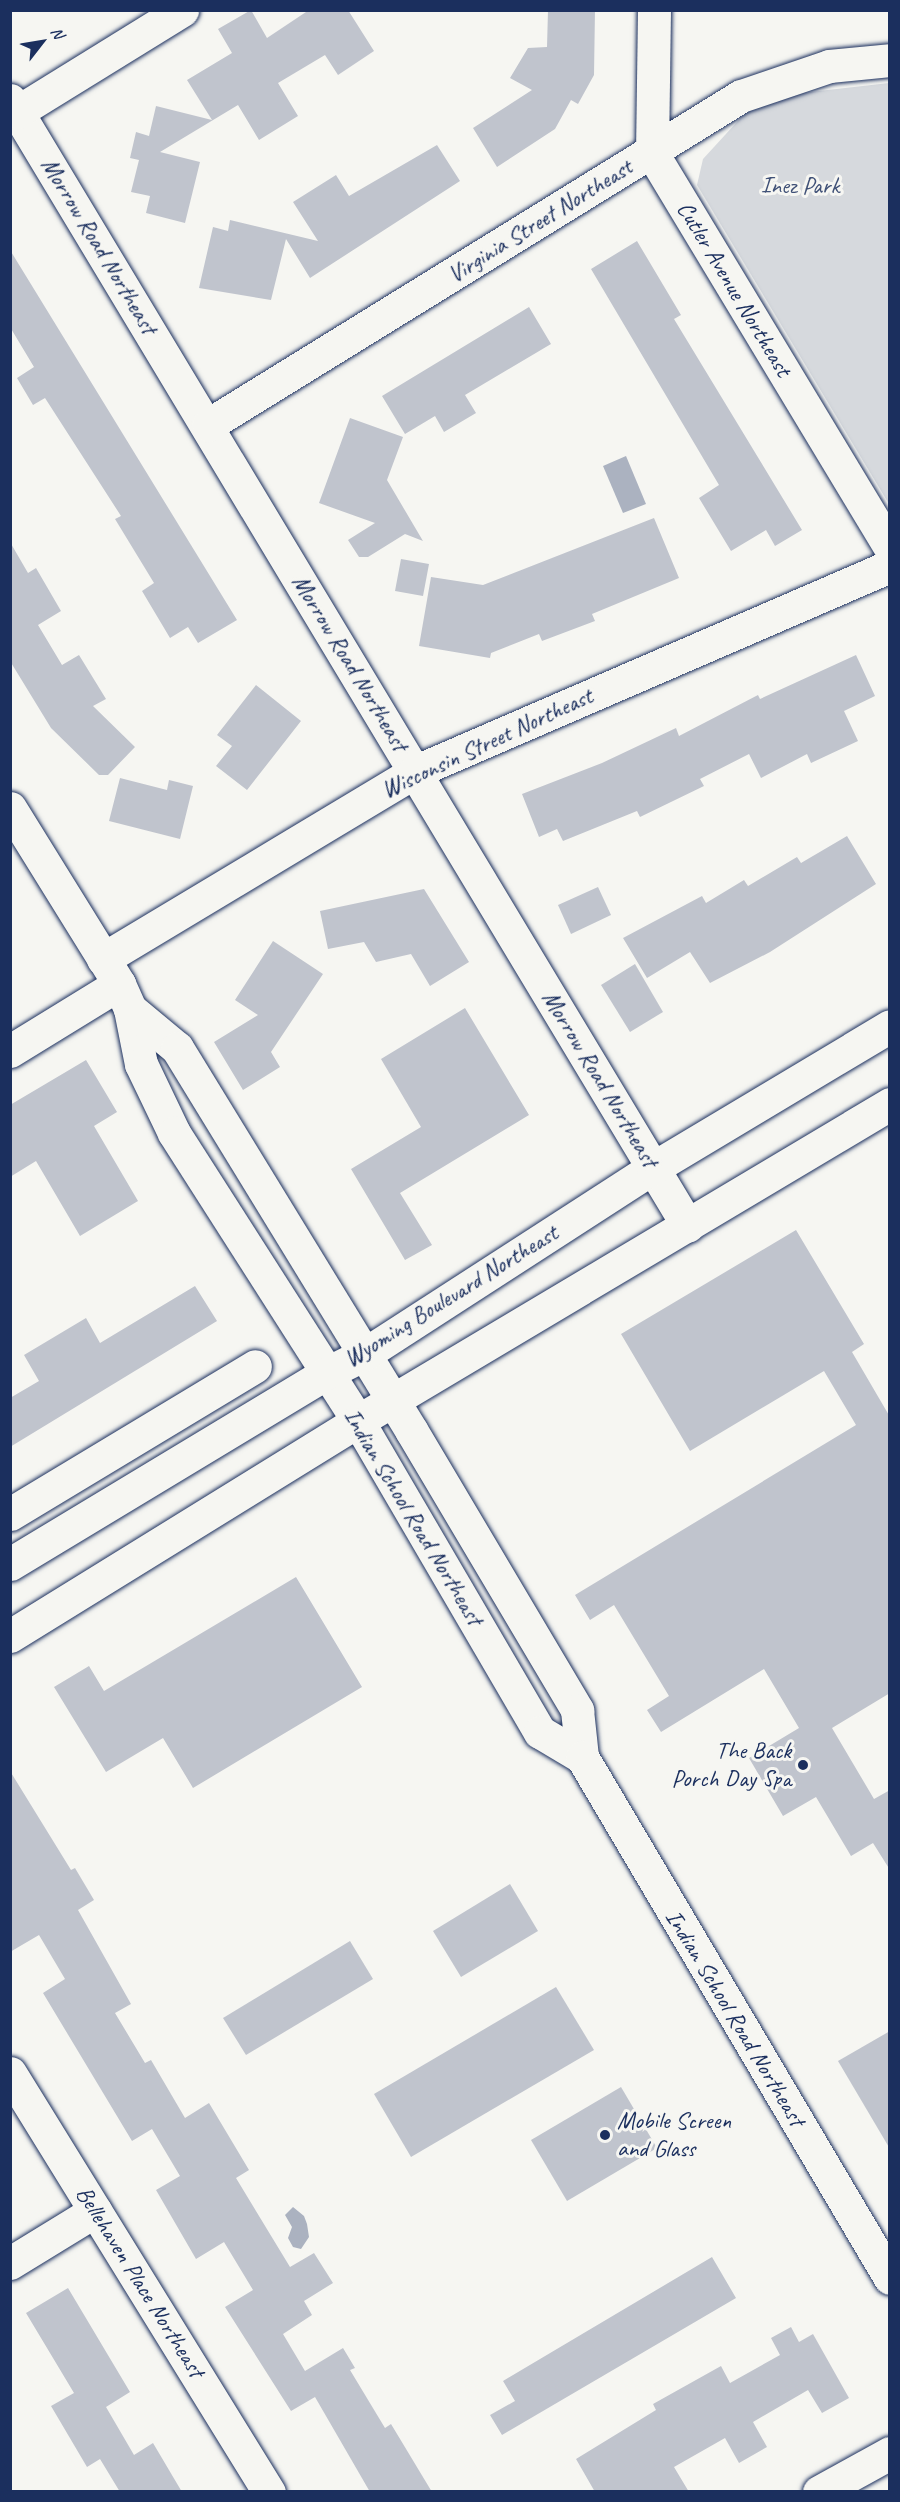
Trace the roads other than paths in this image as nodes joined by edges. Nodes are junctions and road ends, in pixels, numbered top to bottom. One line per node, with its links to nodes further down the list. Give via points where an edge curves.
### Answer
1 (182, 10): 4 (street)
2 (654, 10): 5 (street)
3 (890, 60): 5 (street, Virginia Street Northeast, via 829,66 741,96)
4 (14, 106): 6 (street, Morrow Road Northeast)
5 (652, 153): 6 (street, Virginia Street Northeast); 7 (street, Cutler Avenue Northeast)
6 (208, 425): 9 (street, Morrow Road Northeast)
7 (890, 547)
8 (890, 566): 9 (street, Wisconsin Street Northeast)
9 (414, 772): 11 (street, Wisconsin Street Northeast); 15 (street, Morrow Road Northeast)
10 (10, 808): 11 (street, Indian School Road Northeast)
11 (118, 984): 13 (street, Wisconsin Street Northeast); 17 (street, Indian School Road Northeast, via 177,1048); 19 (street, Indian School Road Northeast, via 141,1064 174,1133)
12 (890, 1026): 15 (street, Wyoming Boulevard Northeast)
13 (10, 1051)
14 (890, 1104): 16 (street)
15 (653, 1168): 16 (street, Morrow Road Northeast); 17 (street, Wyoming Boulevard Northeast)
16 (688, 1226): 20 (street)
17 (365, 1354): 19 (street, Wyoming Boulevard Northeast); 20 (street, Indian School Road Northeast)
18 (255, 1366): 22 (street)
19 (325, 1374): 21 (street, Indian School Road Northeast); 23 (street, Wyoming Boulevard Northeast)
20 (394, 1402): 21 (street); 25 (street, Indian School Road Northeast, via 577,1710)
21 (358, 1421): 24 (street); 25 (street, Indian School Road Northeast, via 540,1732)
22 (10, 1514)
23 (10, 1564)
24 (10, 1636)
25 (582, 1757): 29 (street, Indian School Road Northeast)
26 (10, 2073): 27 (street, Bellehaven Place Northeast)
27 (95, 2211): 28 (street); 31 (street, Bellehaven Place Northeast)
28 (10, 2263)
29 (890, 2278)
30 (890, 2453): 32 (street)
31 (269, 2492)
32 (819, 2492)

